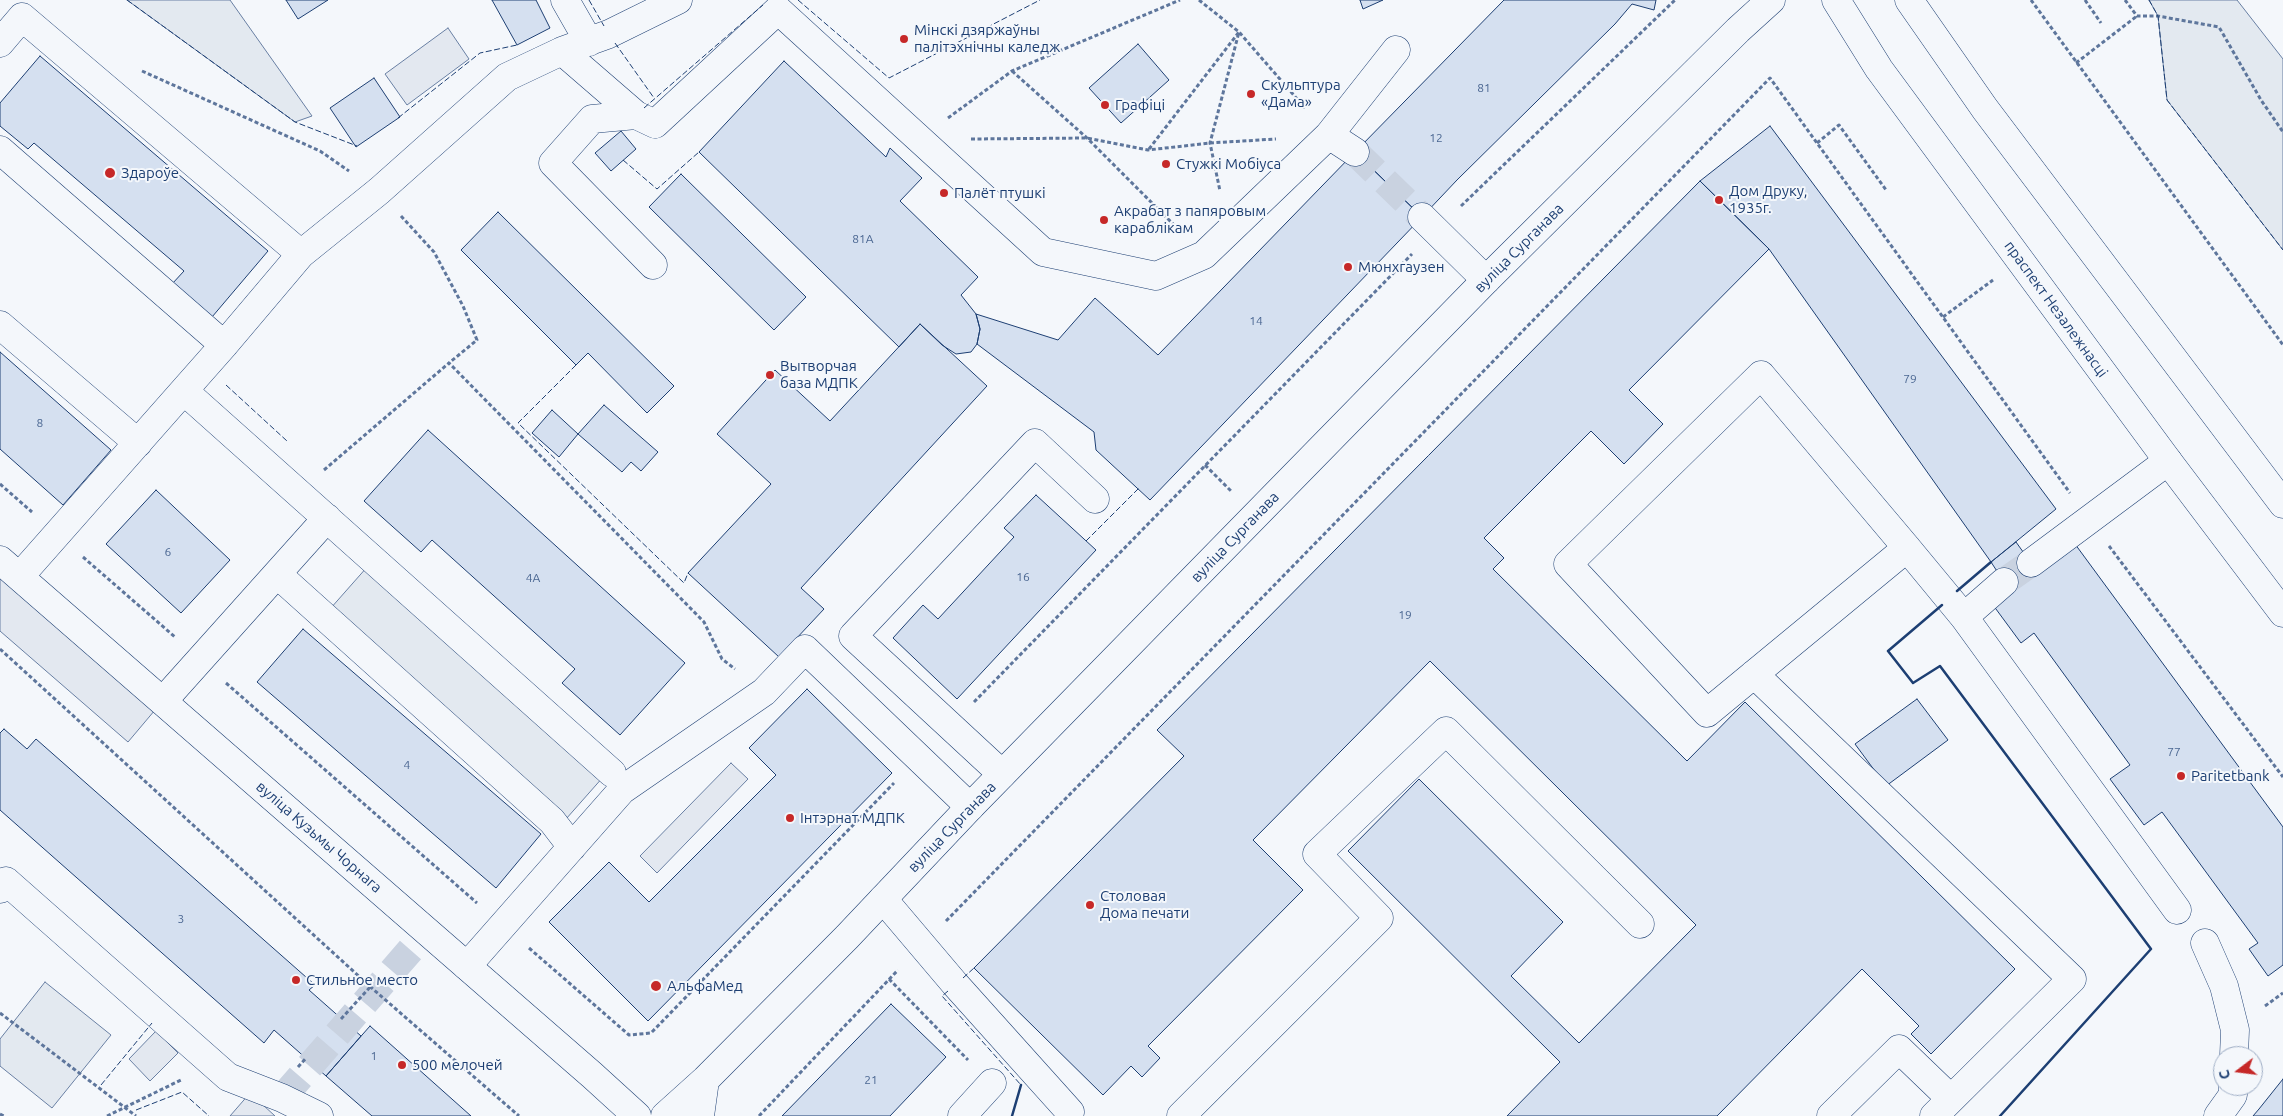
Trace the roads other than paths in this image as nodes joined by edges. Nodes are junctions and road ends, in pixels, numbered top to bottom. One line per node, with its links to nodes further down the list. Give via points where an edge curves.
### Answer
1 (565, 0): 7 (main road)
2 (678, 0): 7 (main road)
3 (1771, 0): 18 (main road, вуліца Сурганава)
4 (1836, 0): 23 (main road, праспект Незалежнасці, via 1879,70)
5 (1909, 0): 25 (main road, via 1985,109)
6 (29, 9): 8 (main road); 16 (main road)
7 (589, 42): 10 (main road)
8 (0, 43)
9 (1396, 50): 12 (main road)
10 (562, 51): 11 (main road); 16 (main road, via 507,77 379,191)
11 (636, 115): 12 (main road, via 655,124 778,10 1043,252 1156,276 1204,255); 17 (main road, via 592,119 553,163)
12 (1329, 135): 14 (main road)
13 (0, 150): 20 (main road)
14 (1355, 152)
15 (1422, 217): 18 (main road)
16 (301, 254): 20 (main road)
17 (653, 265)
18 (1486, 280): 37 (main road, вуліца Сурганава)
19 (0, 325): 22 (main road)
20 (224, 345): 21 (main road)
21 (184, 391): 22 (main road); 26 (main road)
22 (138, 443): 29 (main road)
23 (2168, 461): 28 (main road); 32 (main road, праспект Незалежнасці)
24 (1095, 500): 37 (main road, via 1035,443 853,636)
25 (2283, 504)
26 (327, 518): 30 (main road); 36 (main road)
27 (1906, 548): 33 (main road); 34 (main road); 34 (main road, via 1761,375 1568,564 1707,713)
28 (2031, 563)
29 (10, 568): 35 (main road, вуліца Кузьмы Чорнага)
30 (277, 574): 35 (main road); 39 (main road, via 552,821)
31 (2004, 582): 33 (main road)
32 (2283, 613)
33 (1964, 617): 42 (main road)
34 (1754, 674): 50 (main road, via 2072,979)
35 (162, 701): 45 (main road, вуліца Кузьмы Чорнага)
36 (612, 773)
37 (1002, 774): 38 (main road, вуліца Сурганава)
38 (970, 807): 39 (main road, via 805,649 764,692 622,790); 41 (main road, вуліца Сурганава)
39 (572, 847): 45 (main road)
40 (0, 889): 52 (main road, via 6,881 228,1077)
41 (883, 899): 47 (main road, вуліца Сурганава); 51 (main road)
42 (2178, 910)
43 (1640, 924): 57 (main road, via 1446,731 1317,854 1379,918)
44 (2205, 943): 46 (main road, via 2224,986 2235,1030)
45 (467, 966): 53 (main road, вуліца Кузьмы Чорнага)
46 (2234, 1046)
47 (705, 1080): 54 (main road, вуліца Сурганава); 55 (main road)
48 (992, 1083): 56 (main road)
49 (2232, 1096): 59 (main road)
50 (1942, 1108): 58 (main road, via 1899,1049)
51 (1072, 1115)
52 (319, 1116)
53 (637, 1116)
54 (665, 1116)
55 (700, 1116)
56 (962, 1116)
57 (1181, 1116)
58 (1832, 1116)
59 (2218, 1116)

